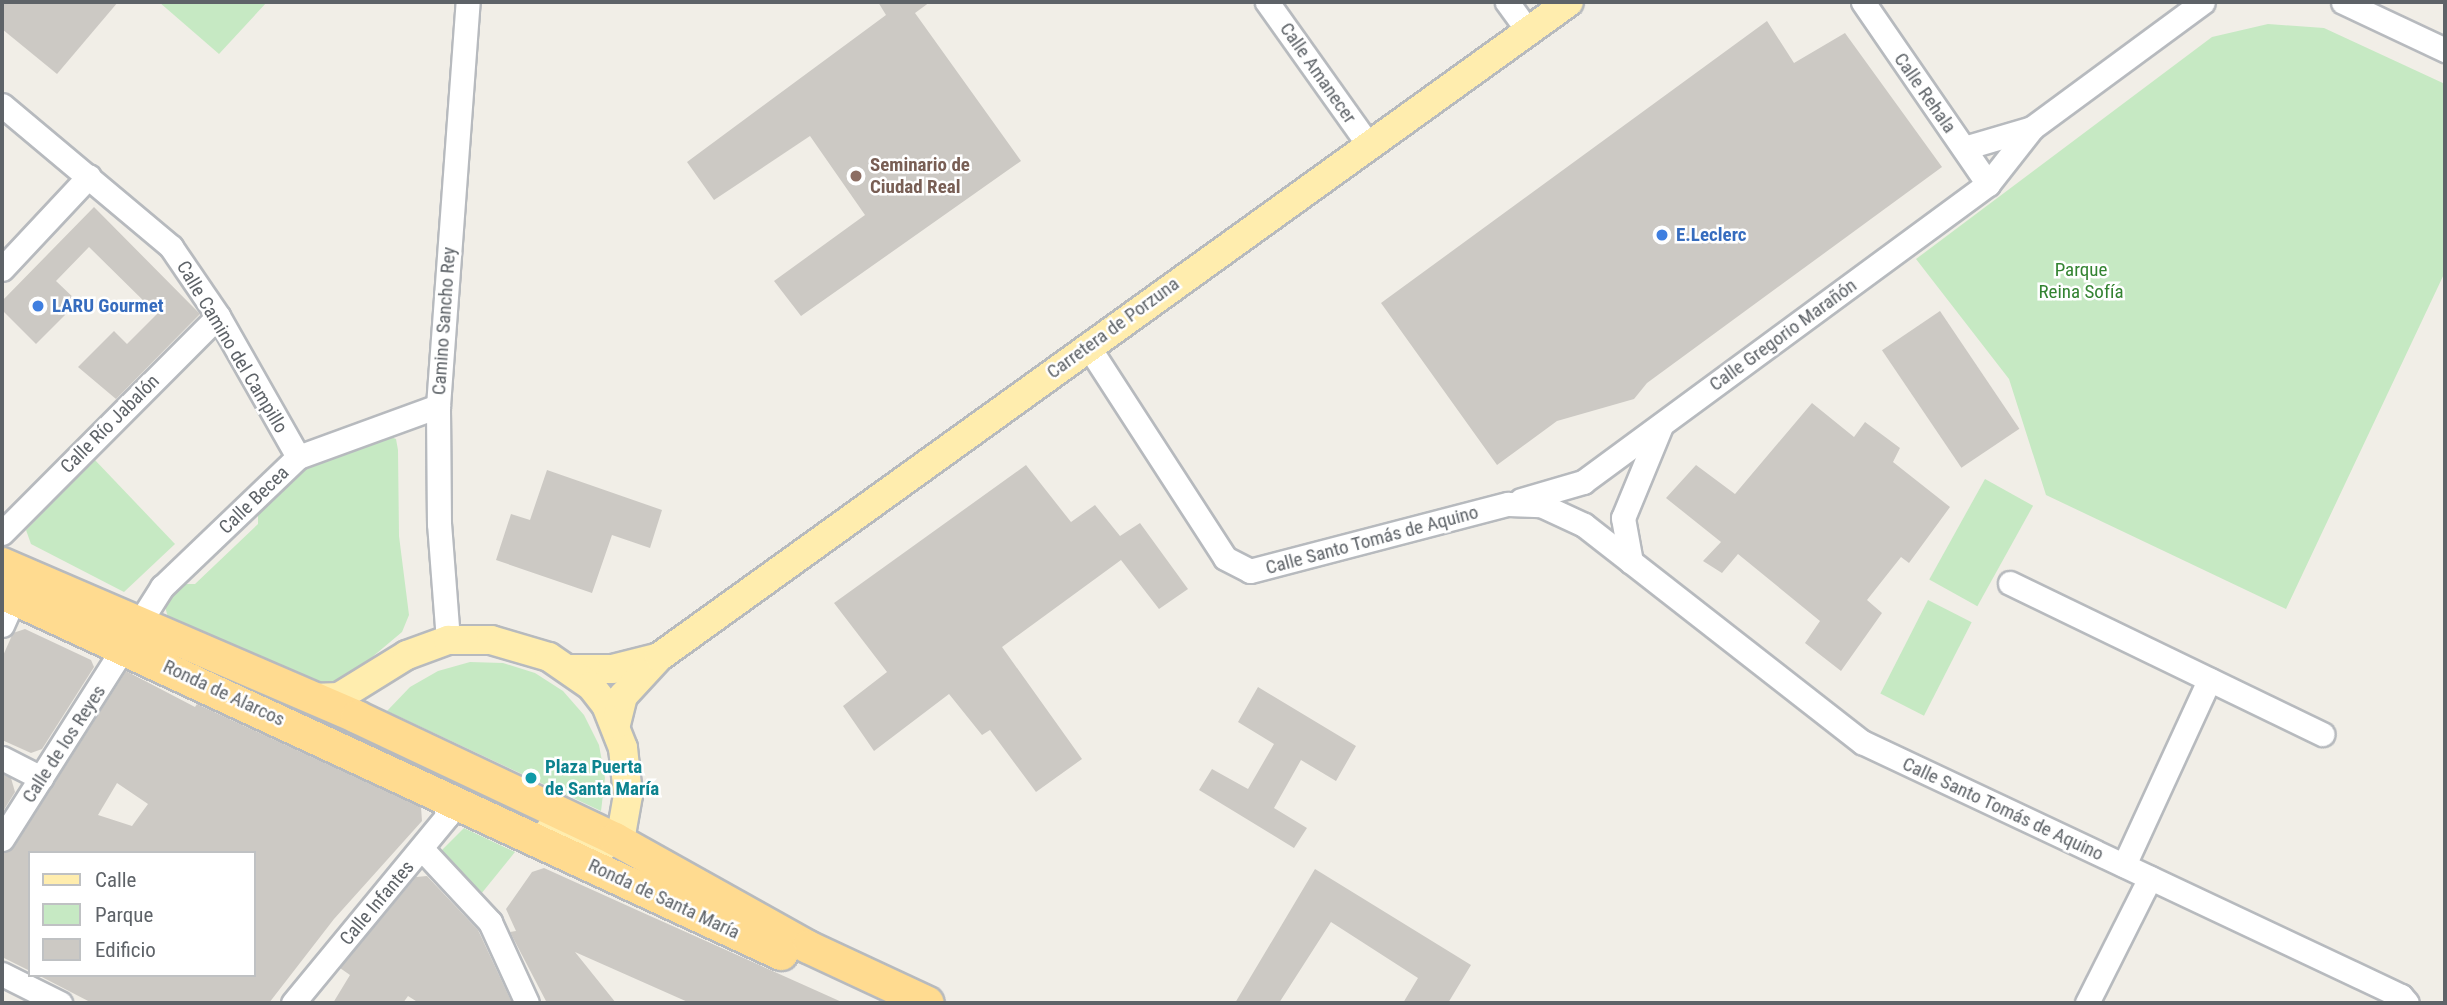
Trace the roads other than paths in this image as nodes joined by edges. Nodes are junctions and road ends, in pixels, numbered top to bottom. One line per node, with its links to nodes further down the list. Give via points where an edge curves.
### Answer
1 (468, 2): 19 (street, Camino Sancho Rey)
2 (1267, 2): 12 (street, Calle Amanecer)
3 (1507, 2): 8 (street)
4 (1569, 2): 8 (main road, Carretera de Porzuna)
5 (1863, 2): 13 (street, Calle Rehala)
6 (2203, 2): 11 (street, Calle Gregorio Marañón)
7 (2343, 2): 9 (street)
8 (1528, 31): 12 (main road, Carretera de Porzuna)
9 (2445, 50)
10 (2, 105): 14 (street, Calle Camino del Campillo)
11 (2032, 128): 13 (street, Calle Gregorio Marañón); 15 (street, Calle Gregorio Marañón)
12 (1368, 144): 18 (main road, Carretera de Porzuna)
13 (1964, 148): 15 (street, Calle Rehala)
14 (89, 176): 16 (street); 17 (street, Calle Camino del Campillo, via 171,247)
15 (1988, 184): 20 (street, Calle Gregorio Marañón)
16 (2, 269)
17 (218, 316): 21 (street, Calle Camino del Campillo); 23 (street, Calle Río Jabalón)
18 (1088, 346): 22 (street, Calle Santo Tomás de Aquino, via 1225,558 1250,571); 31 (main road, Carretera de Porzuna)
19 (438, 406): 21 (street, Calle Becea); 30 (street, Camino Sancho Rey, via 439,524)
20 (1661, 425): 22 (street, Calle Gregorio Marañón, via 1583,482); 24 (street, via 1623,517)
21 (298, 457): 29 (street, Calle Becea, via 162,587)
22 (1508, 504): 24 (street, Calle Santo Tomás de Aquino, via 1541,505 1584,525)
23 (2, 532)
24 (1631, 562): 48 (street, Calle Santo Tomás de Aquino, via 1862,742)
25 (2, 564): 27 (highway, Ronda de Alarcos)
26 (2010, 583): 34 (street)
27 (62, 589): 28 (street); 29 (highway, Ronda de Alarcos)
28 (5, 598): 29 (highway, Ronda de Alarcos)
29 (131, 634): 35 (highway, Ronda de Alarcos); 40 (highway, Ronda de Alarcos); 41 (street, Calle de los Reyes)
30 (448, 640): 32 (main road, via 407,654); 33 (main road, via 491,640 532,649)
31 (659, 657): 33 (main road, via 612,669); 37 (main road, via 623,696)
32 (388, 668): 35 (main road, via 340,697); 36 (main road, via 371,685)
33 (569, 669): 37 (main road, via 591,687)
34 (2209, 680): 38 (street); 48 (street)
35 (313, 698): 36 (highway)
36 (357, 718): 40 (main road, via 359,745); 45 (highway)
37 (616, 724): 42 (main road)
38 (2322, 734)
39 (2, 758): 41 (street)
40 (366, 758): 43 (highway, Ronda de Alarcos)
41 (41, 778): 44 (street, Calle de los Reyes)
42 (628, 795): 45 (main road, via 622,828); 47 (main road, via 638,834)
43 (444, 797): 45 (main road, via 483,803 592,848); 46 (street, Calle Infantes, via 447,816); 54 (highway, Ronda de Santa María)
44 (2, 839)
45 (615, 839): 47 (highway, Ronda de Santa María)
46 (422, 849): 52 (street, Calle Infantes); 53 (street, via 490,922)
47 (655, 862): 55 (highway, Ronda de Santa María, via 808,947)
48 (2124, 865): 49 (street, Calle Santo Tomás de Aquino)
49 (2150, 878): 56 (street); 57 (street, Calle Santo Tomás de Aquino, via 2401,996)
50 (2, 974): 51 (street)
51 (60, 1003)
52 (293, 1003)
53 (527, 1003)
54 (883, 1003)
55 (928, 1003)
56 (2087, 1003)
57 (2407, 1003)

